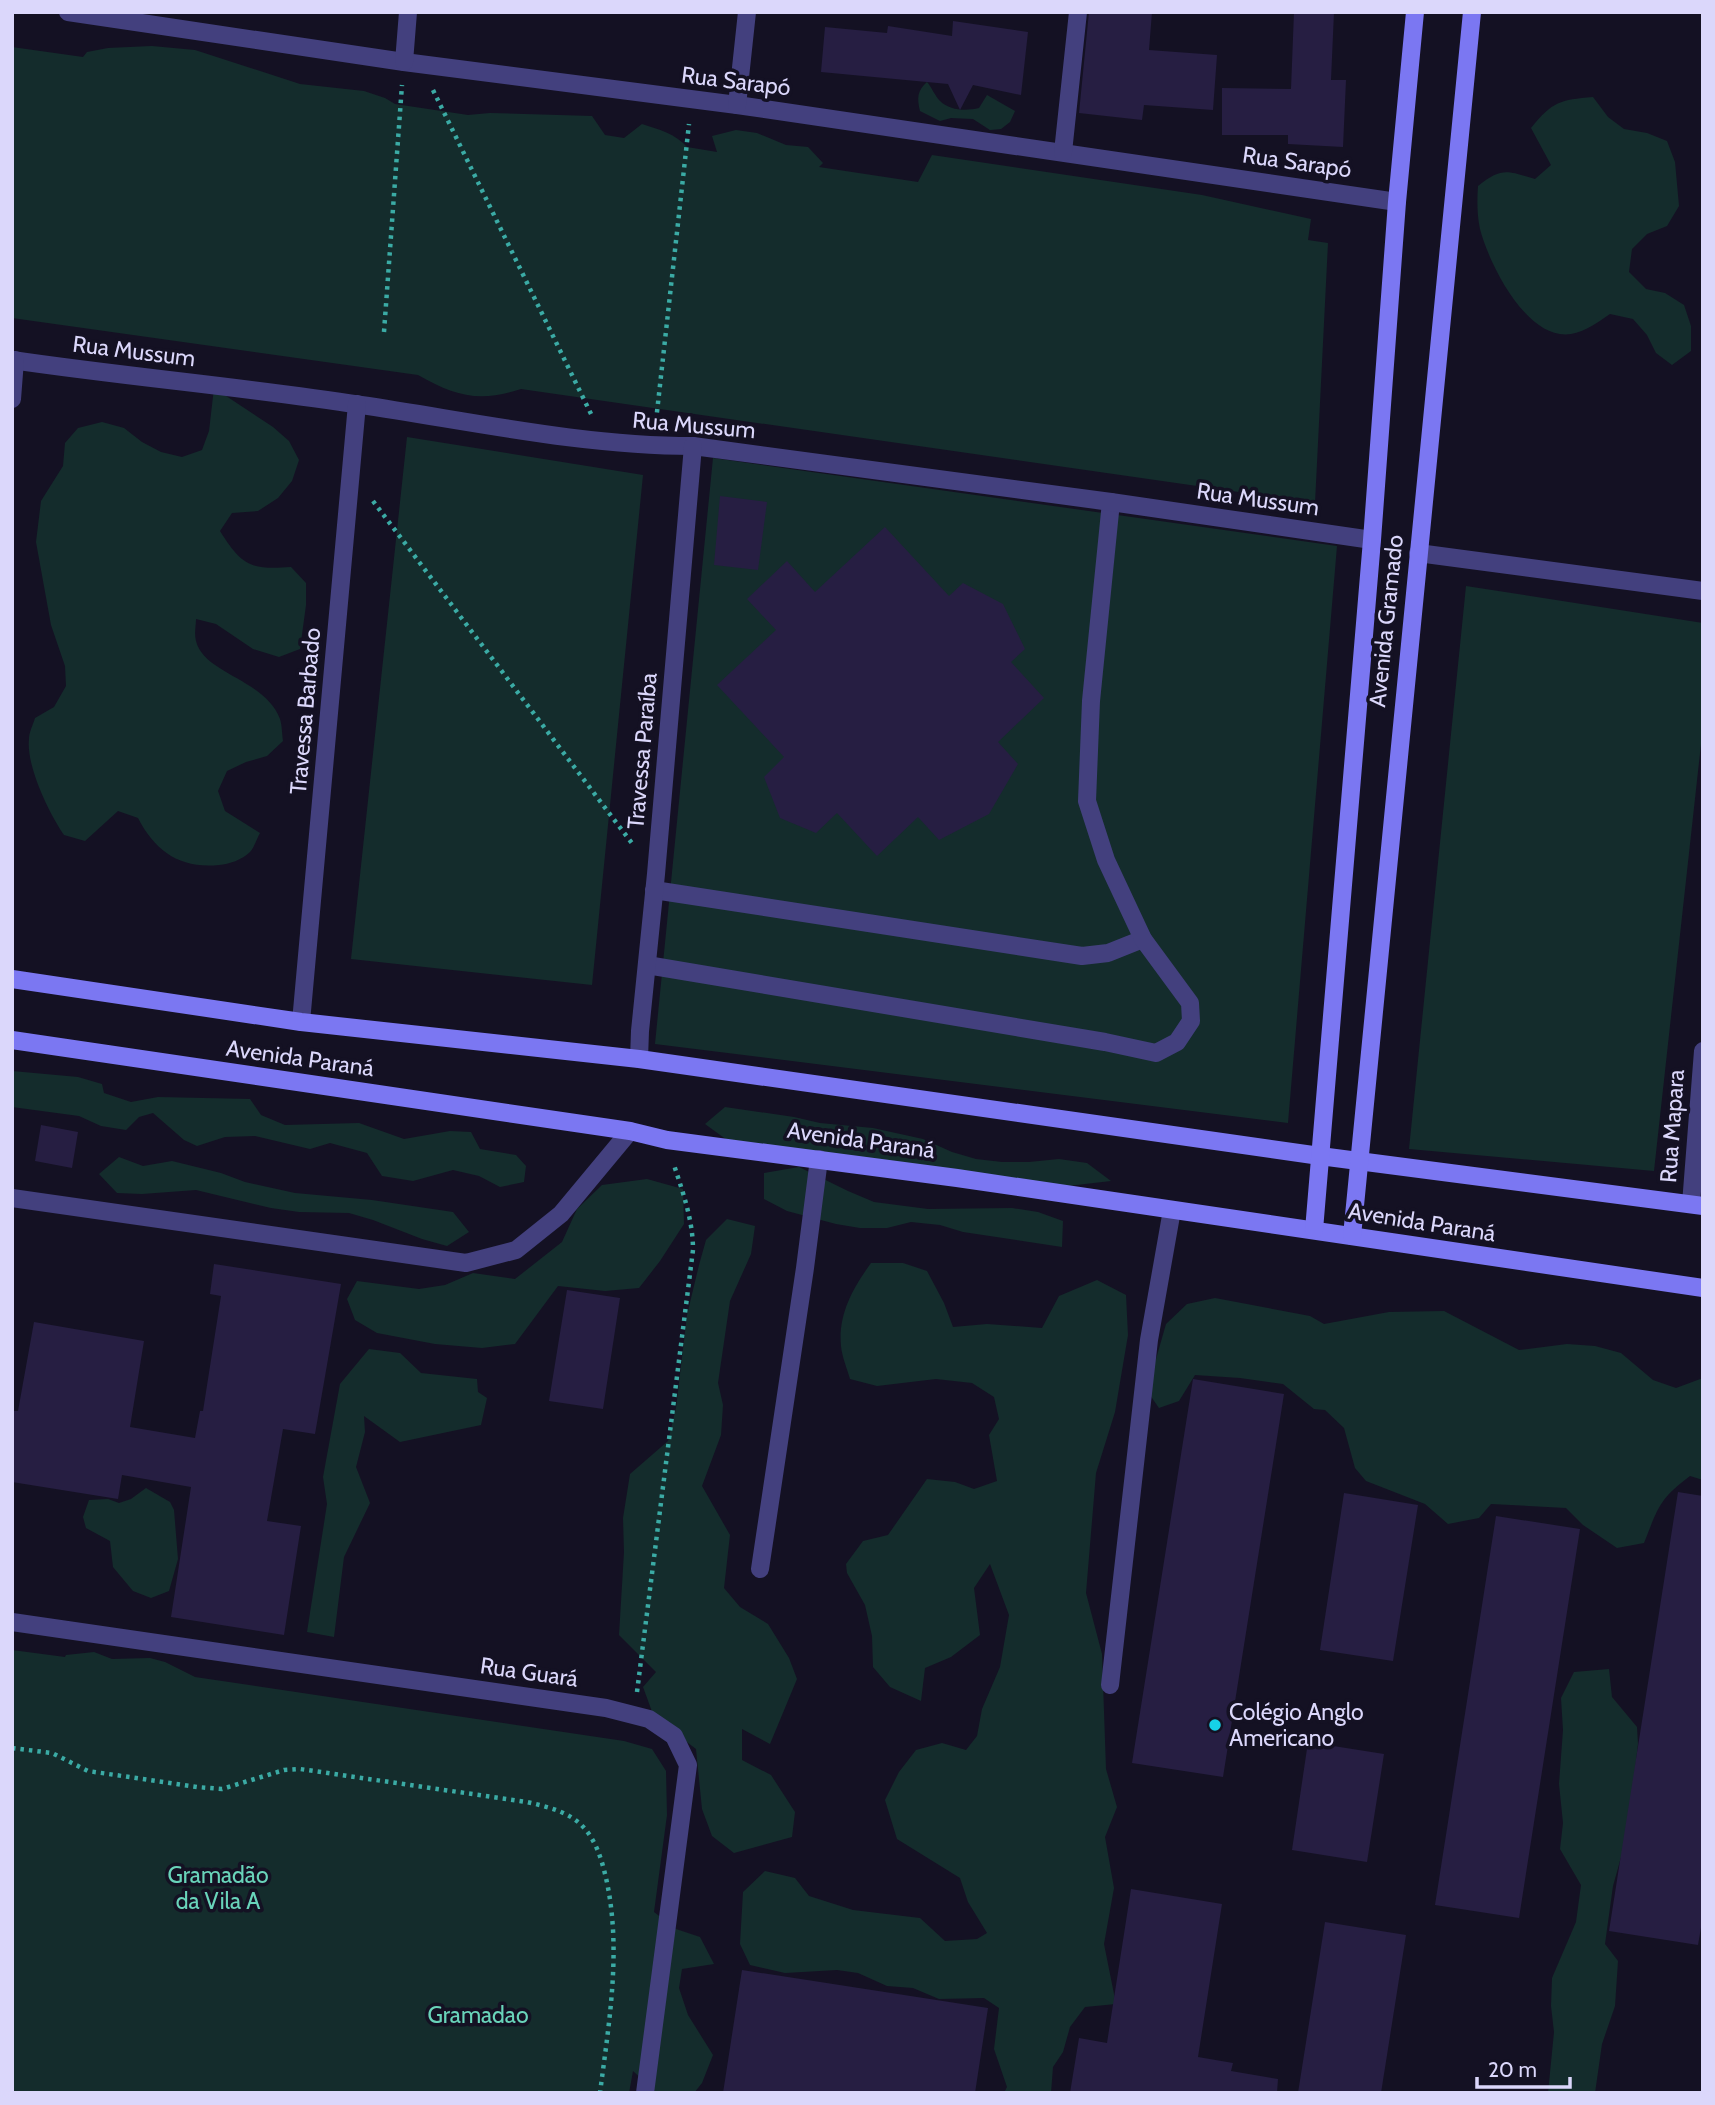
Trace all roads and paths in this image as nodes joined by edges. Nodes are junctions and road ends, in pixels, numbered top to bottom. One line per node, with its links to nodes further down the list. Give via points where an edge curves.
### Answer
1 (68, 12): 7 (street, Rua Sarapó)
2 (408, 12): 7 (street)
3 (747, 12): 9 (street)
4 (1078, 12): 10 (street)
5 (1415, 12): 11 (main road, Avenida Gramado)
6 (1472, 12): 22 (main road, Avenida Gramado)
7 (412, 63): 8 (street, Rua Sarapó); 12 (path); 16 (path)
8 (691, 100): 9 (street, Rua Sarapó); 17 (path)
9 (737, 105): 10 (street, Rua Sarapó)
10 (1063, 152): 11 (street, Rua Sarapó)
11 (1397, 202): 21 (main road, Avenida Gramado)
12 (384, 332)
13 (14, 360): 14 (street); 15 (street, Rua Mussum)
14 (12, 399)
15 (357, 404): 16 (street, Rua Mussum); 19 (street, Travessa Barbado)
16 (604, 442): 17 (street, Rua Mussum)
17 (653, 446): 18 (street, Rua Mussum)
18 (693, 446): 20 (street, Rua Mussum); 24 (street, Travessa Paraíba)
19 (352, 473): 24 (path); 28 (street, Travessa Barbado)
20 (1111, 502): 21 (street, Rua Mussum); 25 (street, via 1091,701 1087,801 1106,860)
21 (1373, 540): 34 (main road, Avenida Gramado)
22 (1418, 553): 23 (street); 36 (main road, Avenida Gramado)
23 (1703, 591)
24 (655, 882): 25 (street, via 1082,956 1108,953); 26 (street, Travessa Paraíba)
25 (1143, 939): 26 (street, via 1190,1003 1191,1021 1177,1042 1156,1053)
26 (647, 965): 31 (street, Travessa Paraíba)
27 (12, 979): 28 (main road, Avenida Paraná)
28 (301, 1022): 31 (main road, Avenida Paraná)
29 (12, 1040): 32 (main road, Avenida Paraná)
30 (1703, 1051): 38 (street, Rua Mapara)
31 (639, 1059): 34 (main road, Avenida Paraná)
32 (630, 1131): 33 (main road, Avenida Paraná); 37 (street, via 561,1214 516,1250 466,1263)
33 (667, 1140): 35 (main road, Avenida Paraná); 46 (path, via 693,1231 693,1250)
34 (1320, 1156): 36 (main road, Avenida Paraná); 40 (main road, Avenida Gramado)
35 (819, 1159): 39 (main road, Avenida Paraná); 43 (street)
36 (1358, 1160): 38 (main road, Avenida Paraná); 41 (main road, Avenida Gramado)
37 (12, 1198)
38 (1697, 1205)
39 (1172, 1210): 40 (main road, Avenida Paraná); 45 (street, via 1149,1340)
40 (1314, 1230): 41 (main road, Avenida Paraná)
41 (1352, 1236): 42 (main road, Avenida Paraná)
42 (1703, 1289)
43 (760, 1569)
44 (12, 1622): 46 (street, Rua Guará)
45 (1110, 1685)
46 (634, 1714): 49 (street, Rua Guará, via 674,1736 688,1765)
47 (12, 1748): 48 (path, via 52,1753 88,1771 197,1787 222,1788 300,1769 527,1802 569,1816 596,1847 611,1903 612,1994)
48 (600, 2093)
49 (645, 2093)

